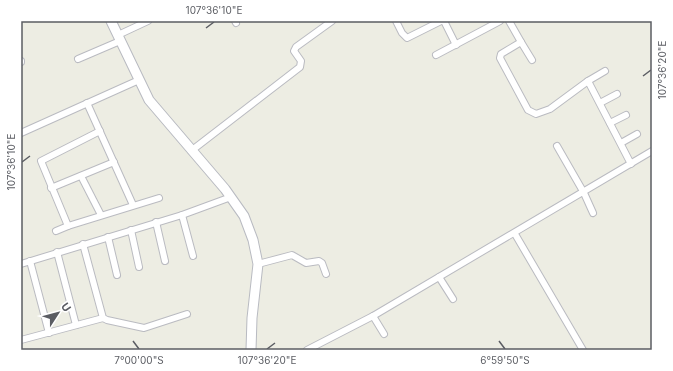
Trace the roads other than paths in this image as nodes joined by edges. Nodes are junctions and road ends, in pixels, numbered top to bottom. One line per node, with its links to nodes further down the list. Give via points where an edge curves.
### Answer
1 (111, 21): 8 (street)
2 (148, 21): 8 (street)
3 (332, 21): 27 (street, via 296,47 294,51 301,61 300,67)
4 (396, 21): 5 (street, via 407,38)
5 (442, 21): 10 (street)
6 (500, 21): 10 (street)
7 (509, 21): 9 (street)
8 (119, 38): 12 (street); 15 (street)
9 (521, 42): 13 (street); 16 (street, via 501,54 500,58 531,113 536,114 550,109)
10 (456, 45): 11 (street)
11 (436, 55)
12 (78, 59)
13 (532, 60)
14 (605, 72): 16 (street)
15 (139, 80): 18 (street); 27 (street, via 149,100)
16 (588, 81): 19 (street)
17 (617, 94): 19 (street)
18 (87, 103): 22 (street); 23 (street)
19 (600, 103): 21 (street)
20 (626, 115): 21 (street)
21 (610, 123): 25 (street)
22 (100, 132): 29 (street); 32 (street, via 42,160)
23 (21, 133)
24 (637, 134): 25 (street)
25 (621, 143): 30 (street)
26 (556, 146): 33 (street)
27 (189, 148): 34 (street)
28 (652, 151): 30 (street)
29 (114, 162): 31 (street); 36 (street)
30 (631, 164): 33 (street)
31 (81, 176): 32 (street); 38 (street)
32 (51, 188): 41 (street)
33 (584, 193): 37 (street); 44 (street)
34 (231, 197): 39 (street); 52 (street, via 244,216)
35 (159, 198): 36 (street)
36 (133, 205): 38 (street)
37 (593, 213)
38 (101, 215): 41 (street)
39 (182, 215): 40 (street); 48 (street)
40 (156, 222): 42 (street); 50 (street)
41 (68, 226): 43 (street)
42 (131, 230): 45 (street); 53 (street)
43 (56, 231)
44 (515, 234): 56 (street); 67 (street)
45 (108, 237): 46 (street); 55 (street)
46 (82, 244): 47 (street); 60 (street)
47 (57, 252): 49 (street); 61 (street)
48 (192, 256)
49 (30, 261): 51 (street); 62 (street)
50 (166, 261)
51 (21, 264)
52 (258, 264): 54 (street, via 292,255 306,263 319,261); 65 (street)
53 (138, 267)
54 (326, 274)
55 (117, 275)
56 (439, 277): 57 (street); 59 (street)
57 (453, 299)
58 (186, 314): 60 (street, via 144,328)
59 (373, 316): 63 (street); 66 (street)
60 (103, 318): 61 (street)
61 (76, 325): 62 (street)
62 (49, 333): 64 (street)
63 (384, 334)
64 (22, 337)
65 (252, 350)
66 (307, 350)
67 (583, 350)

